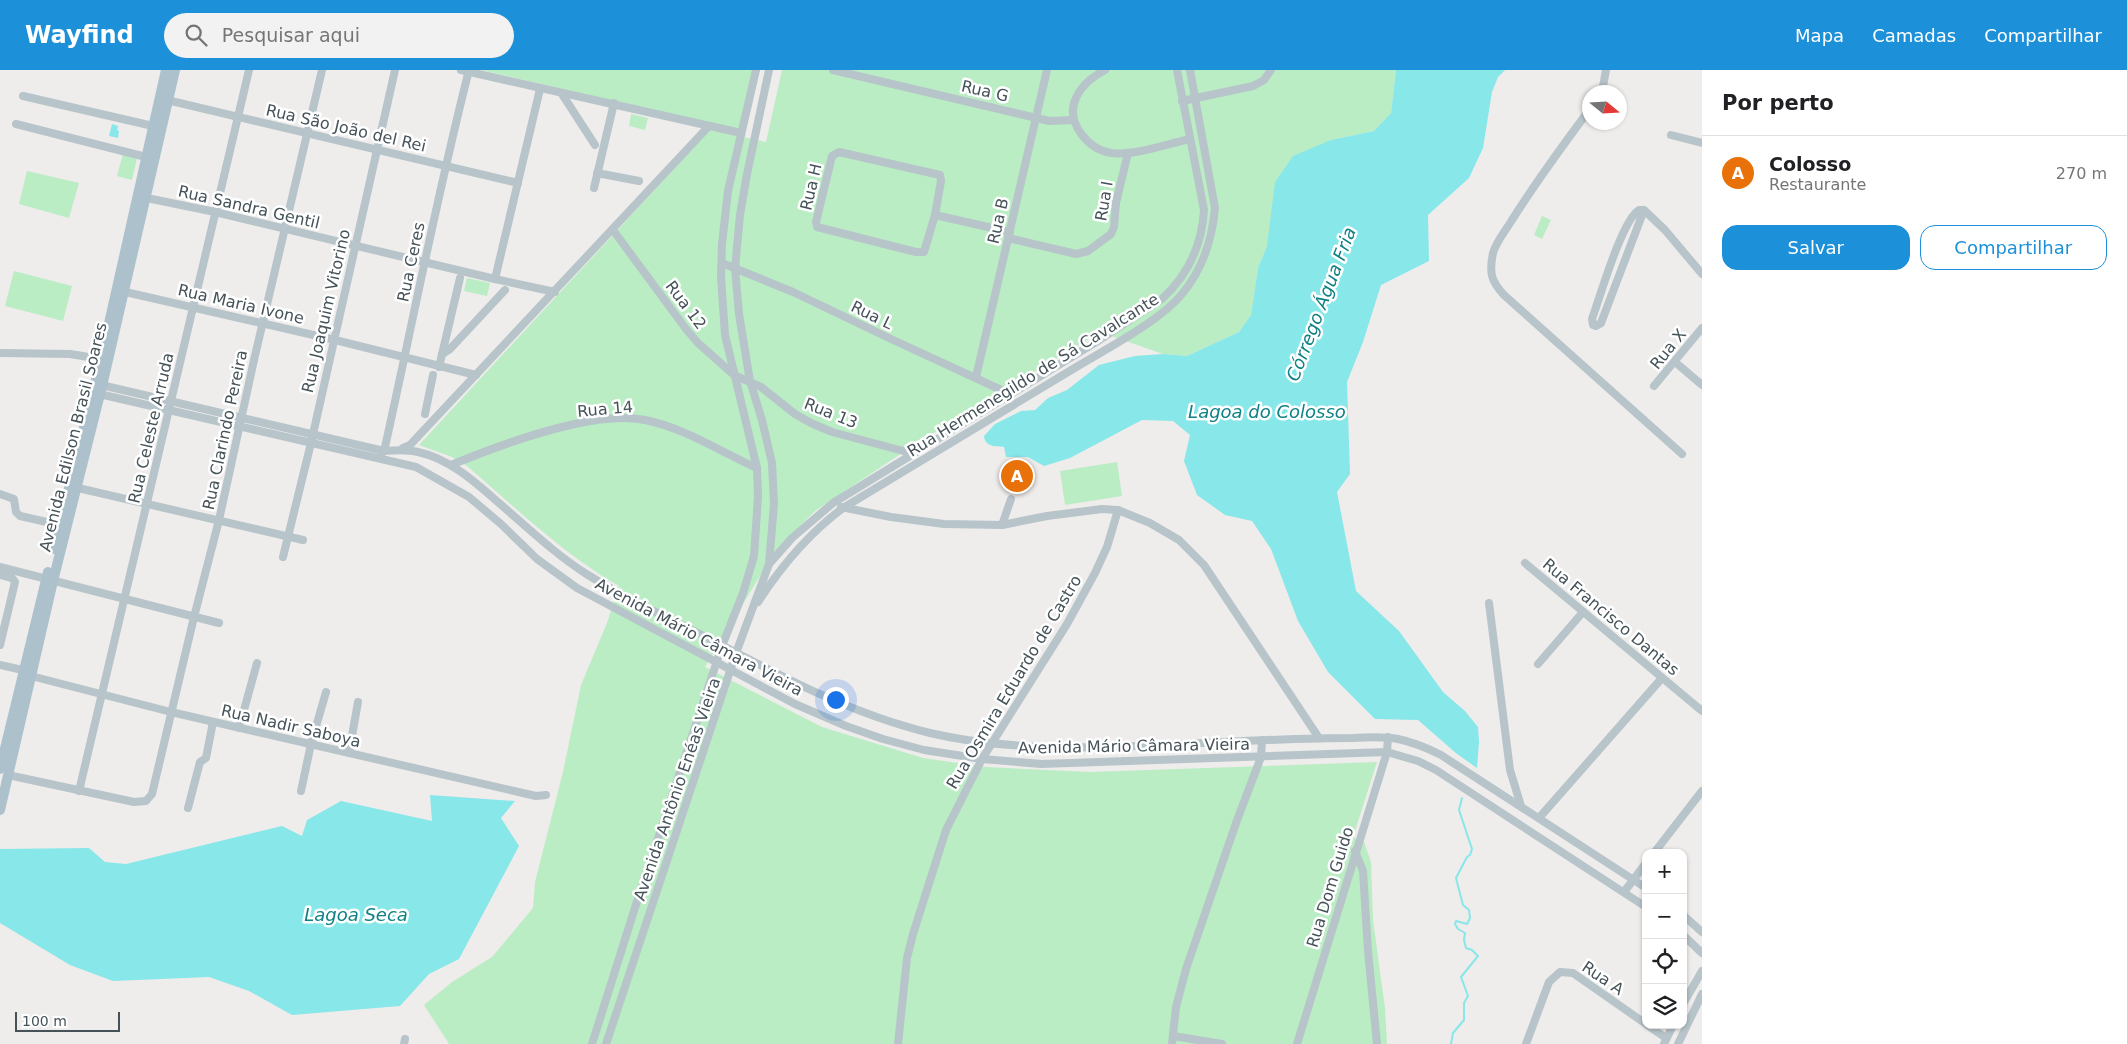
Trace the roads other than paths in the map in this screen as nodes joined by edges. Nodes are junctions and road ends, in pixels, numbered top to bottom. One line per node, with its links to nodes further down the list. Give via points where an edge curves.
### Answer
1 (166, 70): 29 (main road, Avenida Edilson Brasil Soares)
2 (175, 70): 21 (main road, Avenida Edilson Brasil Soares)
3 (249, 70): 24 (street, Rua Celeste Arruda)
4 (322, 70): 31 (street, Rua Clarindo Pereira)
5 (395, 70): 37 (street, Rua Joaquim Vitorino)
6 (756, 70): 32 (street, Avenida Antônio Enéas Vieira)
7 (769, 70): 55 (street, Avenida Antônio Enéas Vieira, via 746,182)
8 (833, 70): 25 (street, Rua G)
9 (1047, 70): 25 (street, Rua B)
10 (1105, 70): 26 (street, via 1082,86)
11 (1177, 70): 22 (street, Rua Hermenegildo de Sá Cavalcante)
12 (1190, 70): 20 (street, Rua Hermenegildo de Sá Cavalcante)
13 (1272, 70): 20 (street, via 1258,84)
14 (1606, 70): 16 (street)
15 (466, 71): 17 (street); 40 (street, Rua Ceres)
16 (1603, 85)
17 (540, 89): 18 (street); 43 (street)
18 (562, 94): 23 (street); 36 (street)
19 (23, 96): 29 (street)
20 (1195, 98): 22 (street); 97 (street, Rua Hermenegildo de Sá Cavalcante, via 1215,208 1213,230 1200,270 1181,295 1164,311 1115,343)
21 (168, 100): 24 (street, Rua São João del Rei); 45 (main road, Avenida Edilson Brasil Soares)
22 (1182, 101): 34 (street, Rua Hermenegildo de Sá Cavalcante)
23 (614, 104): 30 (street); 41 (street)
24 (238, 117): 31 (street, Rua São João del Rei); 47 (street, Rua Celeste Arruda)
25 (1036, 117): 26 (street, Rua G, via 1054,122); 51 (street, Rua B)
26 (1073, 120): 38 (street, via 1084,138 1099,149)
27 (1582, 120): 87 (street, via 1498,243 1492,260 1494,285)
28 (16, 124): 39 (street)
29 (153, 126): 39 (main road, Avenida Edilson Brasil Soares)
30 (709, 126): 32 (street); 50 (street)
31 (307, 132): 37 (street, Rua São João del Rei); 49 (street, Rua Clarindo Pereira)
32 (741, 133): 54 (street, Avenida Antônio Enéas Vieira, via 728,191)
33 (1670, 134): 35 (street)
34 (1190, 139): 38 (street); 79 (street, Rua Hermenegildo de Sá Cavalcante, via 1204,210 1200,240 1184,275 1162,299)
35 (1702, 143)
36 (595, 144)
37 (377, 149): 40 (street, Rua São João del Rei); 52 (street, Rua Joaquim Vitorino)
38 (1128, 153): 51 (street, Rua I, via 1116,203 1114,228 1094,247 1076,254)
39 (146, 157): 45 (main road, Avenida Edilson Brasil Soares)
40 (447, 165): 43 (street, Rua São João del Rei); 53 (street, Rua Ceres)
41 (597, 173): 42 (street); 44 (street)
42 (639, 181)
43 (518, 183): 58 (street)
44 (594, 188)
45 (141, 197): 47 (street, Rua Sandra Gentil); 60 (main road, Avenida Edilson Brasil Soares)
46 (1644, 210): 46 (street, via 1630,217 1592,319 1593,325 1601,323); 56 (street)
47 (215, 212): 49 (street, Rua Sandra Gentil); 62 (street, Rua Celeste Arruda)
48 (935, 215): 48 (street, Rua H, via 940,175 839,152 832,156 817,225 820,230 921,253 925,250); 51 (street)
49 (284, 229): 52 (street, Rua Sandra Gentil); 63 (street, Rua Clarindo Pereira)
50 (613, 230): 61 (street); 73 (street, Rua 12, via 698,344)
51 (1009, 235): 74 (street, Rua B)
52 (355, 245): 53 (street, Rua Sandra Gentil); 65 (street, Rua Joaquim Vitorino)
53 (424, 262): 58 (street, Rua Sandra Gentil); 68 (street, Rua Ceres)
54 (722, 262): 55 (street, Rua L); 73 (street, Avenida Antônio Enéas Vieira, via 726,335)
55 (735, 268): 74 (street, Rua L); 75 (street, Avenida Antônio Enéas Vieira)
56 (1702, 274)
57 (460, 278): 67 (street)
58 (495, 279): 61 (street, Rua Sandra Gentil)
59 (505, 290): 67 (street)
60 (120, 291): 62 (street, Rua Maria Ivone); 69 (main road, Avenida Edilson Brasil Soares); 78 (main road, Avenida Edilson Brasil Soares)
61 (555, 292): 72 (street)
62 (194, 306): 63 (street, Rua Maria Ivone); 80 (street, Rua Celeste Arruda)
63 (262, 324): 65 (street, Rua Maria Ivone); 83 (street, Rua Clarindo Pereira)
64 (1702, 328): 70 (street, Rua X)
65 (335, 340): 68 (street, Rua Maria Ivone); 84 (street, Rua Joaquim Vitorino)
66 (0, 353): 69 (street, via 70,354)
67 (442, 354): 71 (street)
68 (405, 357): 71 (street, Rua Maria Ivone); 88 (street, Rua Ceres)
69 (101, 359): 78 (main road, Avenida Edilson Brasil Soares)
70 (1675, 362): 76 (street); 77 (street, Rua X)
71 (436, 370): 72 (street, Rua Maria Ivone); 82 (street)
72 (476, 375): 85 (street, via 410,445)
73 (734, 375): 75 (street, Rua 12); 91 (street, Avenida Antônio Enéas Vieira)
74 (976, 377): 79 (street, Rua L)
75 (750, 381): 86 (street, Rua 13, via 795,414 819,426); 106 (street, Avenida Antônio Enéas Vieira, via 769,446 774,486)
76 (1702, 385)
77 (1654, 386)
78 (97, 389): 80 (street); 81 (street); 92 (main road, Avenida Edilson Brasil Soares); 100 (main road, Avenida Edilson Brasil Soares)
79 (1010, 394): 86 (street, Rua Hermenegildo de Sá Cavalcante)
80 (172, 402): 81 (street, Rua Celeste Arruda); 83 (street)
81 (170, 410): 83 (street); 95 (street, Rua Celeste Arruda)
82 (425, 414)
83 (241, 422): 84 (street, Avenida Mário Câmara Vieira); 99 (street, Rua Clarindo Pereira)
84 (312, 439): 88 (street, Avenida Mário Câmara Vieira); 102 (street, Rua Joaquim Vitorino)
85 (399, 450): 88 (street); 89 (street); 90 (street, Avenida Mário Câmara Vieira, via 418,452)
86 (911, 453): 96 (street, Rua Hermenegildo de Sá Cavalcante)
87 (1682, 454)
88 (381, 455): 89 (street, Avenida Mário Câmara Vieira)
89 (389, 460): 119 (street, Avenida Mário Câmara Vieira, via 416,467 469,497 537,559 577,588)
90 (451, 465): 91 (street, Rua 14, via 573,425 631,418 662,424); 117 (street, Avenida Mário Câmara Vieira, via 473,479 557,553 588,575)
91 (757, 468): 117 (street, Avenida Antônio Enéas Vieira, via 754,556)
92 (78, 488): 95 (street); 109 (main road, Avenida Edilson Brasil Soares)
93 (0, 494): 100 (street, via 14,499 20,516)
94 (1011, 499): 101 (street)
95 (148, 503): 99 (street); 110 (street, Rua Celeste Arruda)
96 (833, 503): 97 (street); 106 (street, Rua Hermenegildo de Sá Cavalcante, via 792,538)
97 (844, 508): 101 (street, via 944,524); 113 (street, Rua Hermenegildo de Sá Cavalcante, via 800,545)
98 (1118, 510): 101 (street, via 1064,513); 134 (street, via 1179,540 1204,565); 137 (street, Rua Osmira Eduardo de Castro, via 1096,573)
99 (219, 520): 102 (street); 114 (street, Rua Clarindo Pereira)
100 (55, 524): 109 (main road, Avenida Edilson Brasil Soares)
101 (1002, 525)
102 (289, 536): 103 (street); 104 (street, Rua Joaquim Vitorino)
103 (303, 540)
104 (283, 557)
105 (1525, 563): 112 (street, Rua Francisco Dantas)
106 (768, 564): 113 (street, Avenida Antônio Enéas Vieira)
107 (0, 567): 109 (street)
108 (0, 575): 116 (street, via 15,582)
109 (50, 580): 110 (street); 124 (main road, Avenida Edilson Brasil Soares)
110 (124, 599): 114 (street); 127 (street, Rua Celeste Arruda)
111 (1489, 603): 147 (street, via 1510,770)
112 (1582, 612): 121 (street); 125 (street, Rua Francisco Dantas)
113 (750, 614): 118 (street, Avenida Antônio Enéas Vieira)
114 (194, 616): 115 (street); 130 (street, Rua Clarindo Pereira)
115 (219, 623)
116 (0, 645)
117 (722, 646): 118 (street, Avenida Mário Câmara Vieira); 119 (street, Avenida Antônio Enéas Vieira)
118 (736, 654): 123 (street, Avenida Antônio Enéas Vieira); 137 (street, Avenida Mário Câmara Vieira, via 853,710 930,733)
119 (717, 662): 123 (street, Avenida Mário Câmara Vieira); 170 (street, Avenida Antônio Enéas Vieira)
120 (257, 663): 132 (street)
121 (1538, 664)
122 (0, 665): 124 (street, Rua Nadir Saboya)
123 (731, 670): 141 (street, Avenida Mário Câmara Vieira, via 795,704 846,726 924,750); 171 (street, Avenida Antônio Enéas Vieira)
124 (29, 673): 127 (street, Rua Nadir Saboya); 142 (main road, Avenida Edilson Brasil Soares)
125 (1662, 678): 129 (street, Rua Francisco Dantas); 150 (street)
126 (326, 692): 136 (street)
127 (102, 695): 130 (street, Rua Nadir Saboya); 143 (street, Rua Celeste Arruda)
128 (358, 702): 139 (street)
129 (1702, 711)
130 (171, 712): 131 (street, Rua Nadir Saboya); 143 (street, Rua Clarindo Pereira, via 152,794 146,801)
131 (214, 722): 132 (street, Rua Nadir Saboya); 148 (street, via 206,758 200,762)
132 (240, 728): 136 (street, Rua Nadir Saboya)
133 (1388, 737): 134 (street, Avenida Mário Câmara Vieira); 138 (street, Rua Dom Guido); 147 (street, Avenida Mário Câmara Vieira, via 1441,755)
134 (1319, 738): 135 (street, Avenida Mário Câmara Vieira)
135 (1262, 740): 137 (street, Avenida Mário Câmara Vieira, via 1113,746); 140 (street)
136 (310, 744): 139 (street, Rua Nadir Saboya); 144 (street)
137 (992, 744): 141 (street, Rua Osmira Eduardo de Castro)
138 (1387, 752): 140 (street, Avenida Mário Câmara Vieira); 152 (street, Rua Dom Guido); 156 (street, Avenida Mário Câmara Vieira, via 1436,770)
139 (349, 753): 146 (street, Rua Nadir Saboya, via 536,796)
140 (1261, 757): 141 (street, Avenida Mário Câmara Vieira, via 1041,764); 168 (street, via 1186,969)
141 (982, 759): 172 (street, Rua Osmira Eduardo de Castro, via 946,830 913,934 907,958)
142 (2, 769): 143 (street); 149 (main road, Avenida Edilson Brasil Soares)
143 (79, 791)
144 (301, 791)
145 (1702, 791): 151 (street)
146 (546, 795)
147 (1521, 806): 150 (street, Avenida Mário Câmara Vieira)
148 (188, 808)
149 (0, 810)
150 (1539, 818): 154 (street, Avenida Mário Câmara Vieira)
151 (1657, 849)
152 (1356, 852): 174 (street, Rua Dom Guido); 175 (street, via 1363,871)
153 (1642, 868): 154 (street)
154 (1633, 879): 155 (street, Avenida Mário Câmara Vieira); 156 (street)
155 (1642, 885)
156 (1624, 892): 157 (street, Avenida Mário Câmara Vieira)
157 (1642, 904)
158 (1687, 918): 159 (street)
159 (1702, 932)
160 (1687, 939): 161 (street)
161 (1702, 953)
162 (1702, 971): 164 (street)
163 (1702, 994): 177 (street)
164 (1687, 997)
165 (1642, 1021): 176 (street, Rua A, via 1573,973 1560,972 1550,982)
166 (1652, 1029): 169 (street, Rua A)
167 (1671, 1029): 169 (street)
168 (1172, 1040): 173 (street)
169 (1665, 1041)
170 (592, 1044)
171 (606, 1044)
172 (898, 1044)
173 (1222, 1044)
174 (1297, 1044)
175 (1377, 1044)
176 (1526, 1044)
177 (1678, 1044)

